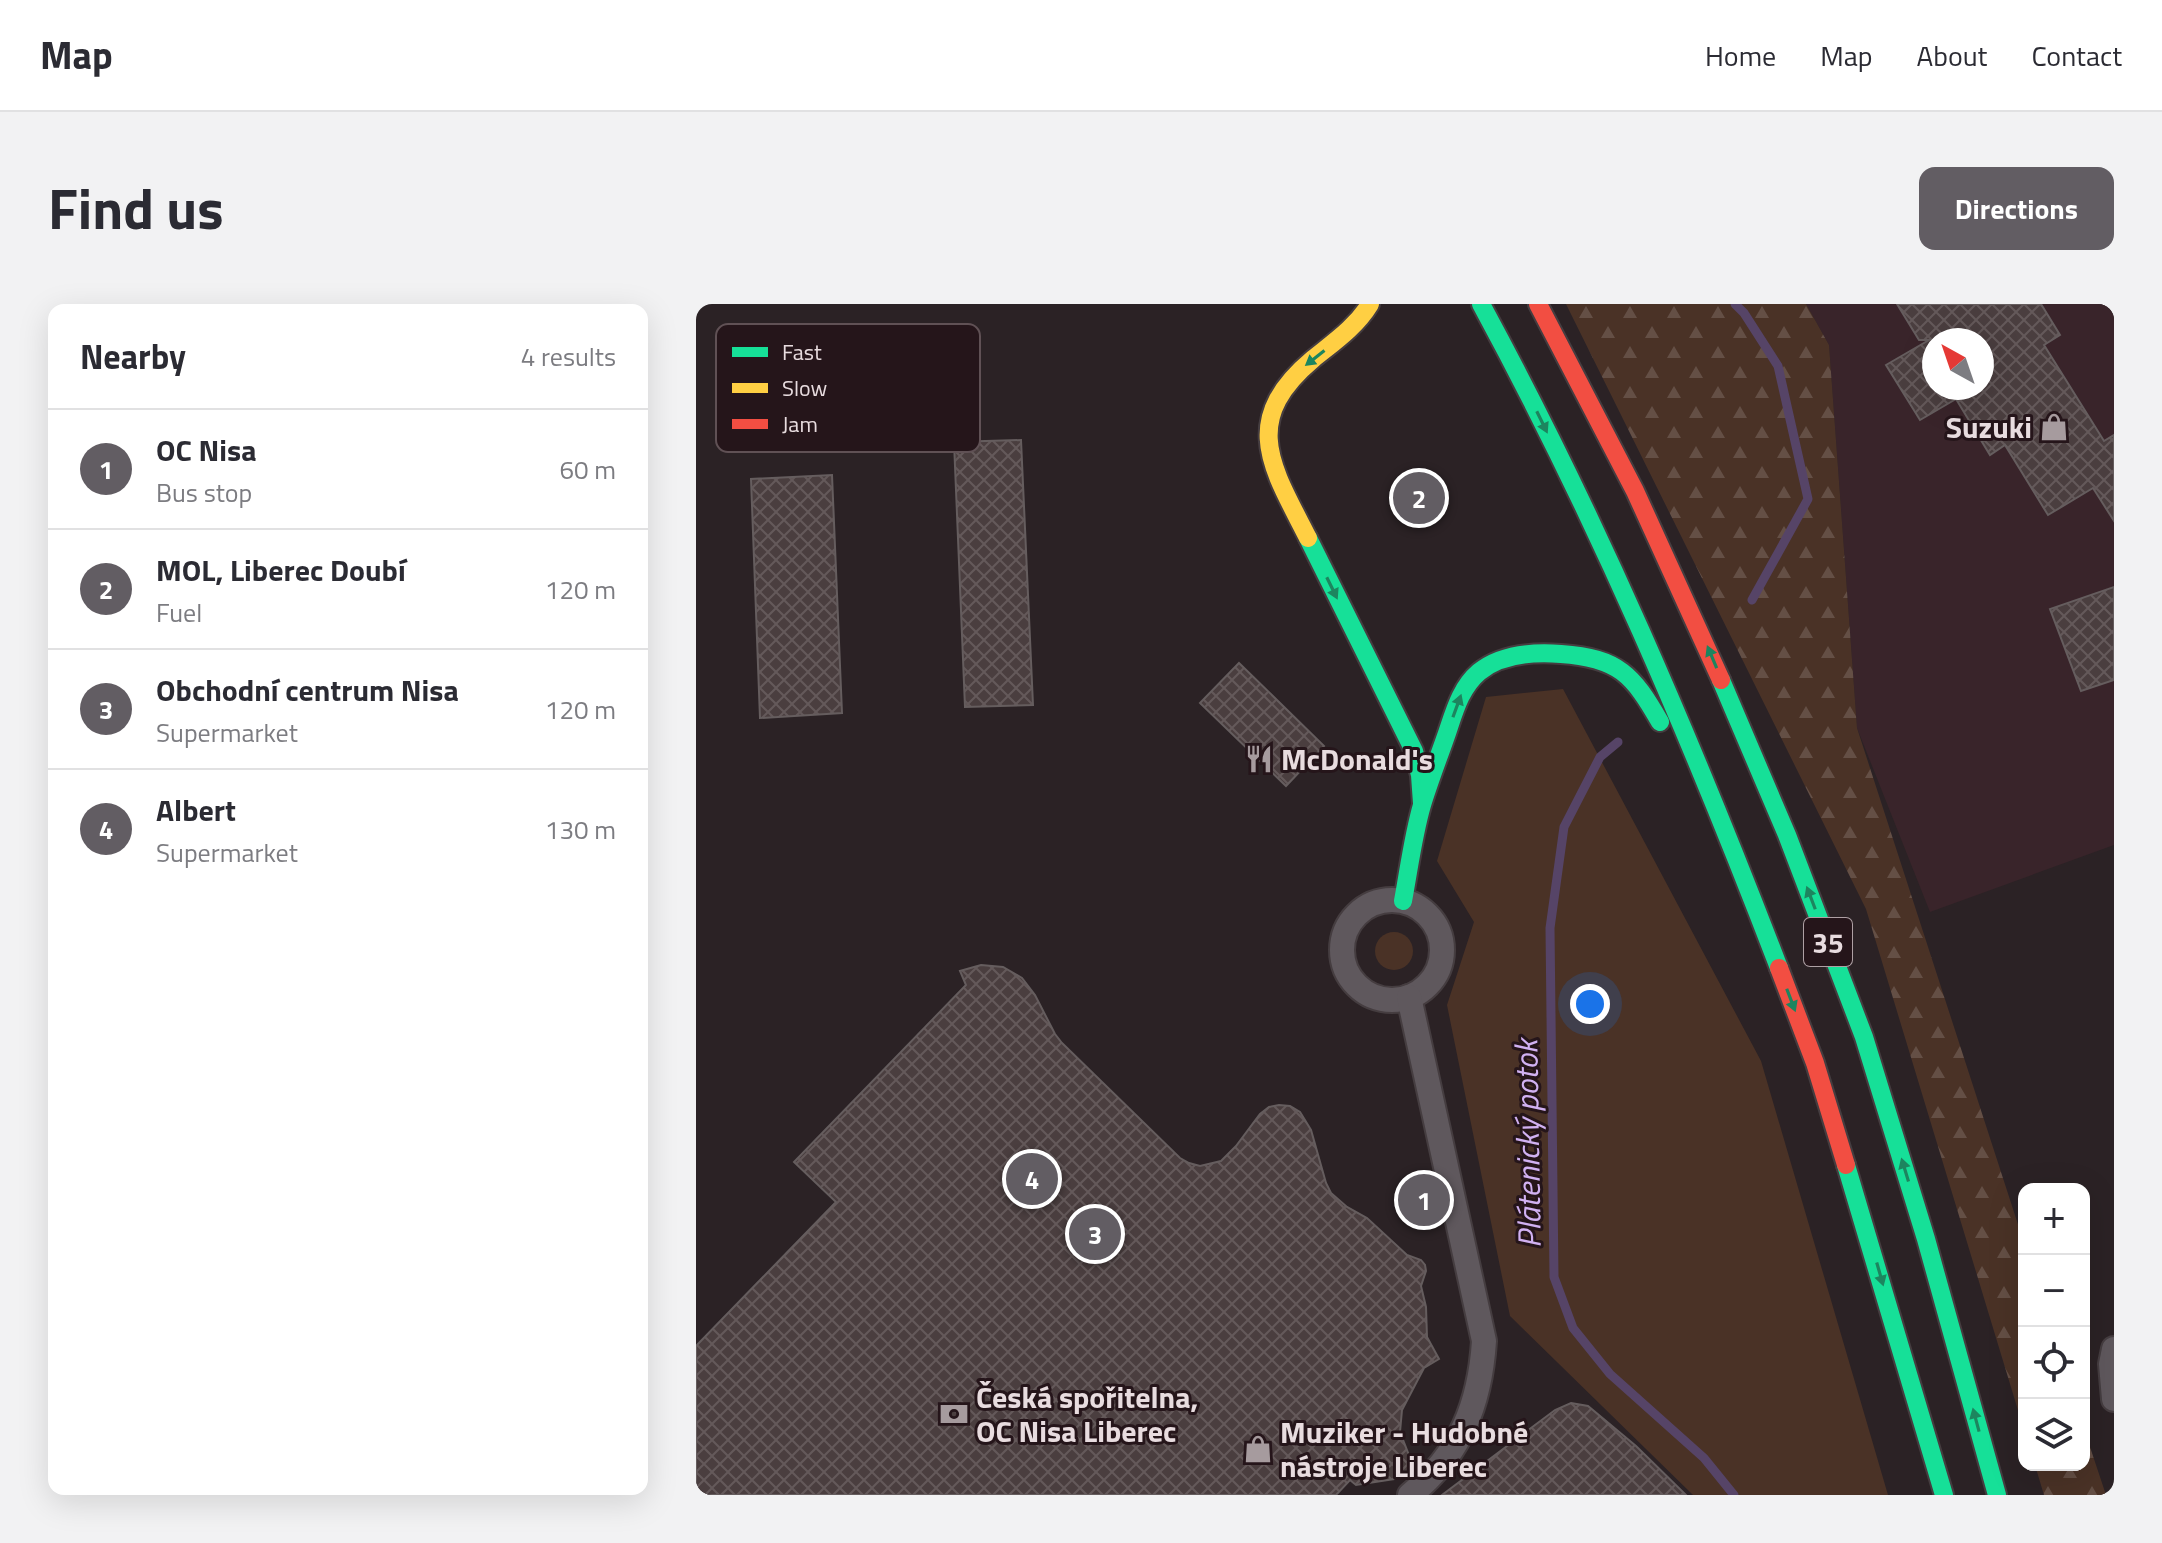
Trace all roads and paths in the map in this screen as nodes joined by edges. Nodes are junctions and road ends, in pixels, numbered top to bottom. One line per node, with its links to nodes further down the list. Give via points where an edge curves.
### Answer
1 (1370, 304): 4 (highway, one-way to 4, via 1349,331 1289,380 1273,408 1268,443 1277,476 1414,751)
2 (1481, 304): 5 (highway, 35, one-way to 5, via 1586,512)
3 (1538, 304): 12 (highway, 35, one-way to 3, via 1864,1037 1792,849 1704,639)
4 (1422, 806): 5 (highway, one-way to 5, via 1460,697 1477,674 1509,657 1590,656 1615,666 1641,690); 6 (highway)
5 (1733, 849): 11 (highway, 35, one-way to 11, via 1815,1063)
6 (1403, 901): 7 (street, via 1431,917 1443,946 1434,977); 7 (street, via 1387,899 1359,912 1349,923 1342,952 1344,966 1360,989 1392,1000)
7 (1409, 997): 10 (street, via 1484,1341 1475,1403 1461,1436 1437,1470)
8 (2114, 1349): 9 (street)
9 (2114, 1399)
10 (1410, 1495)
11 (1944, 1495)
12 (1997, 1495)

